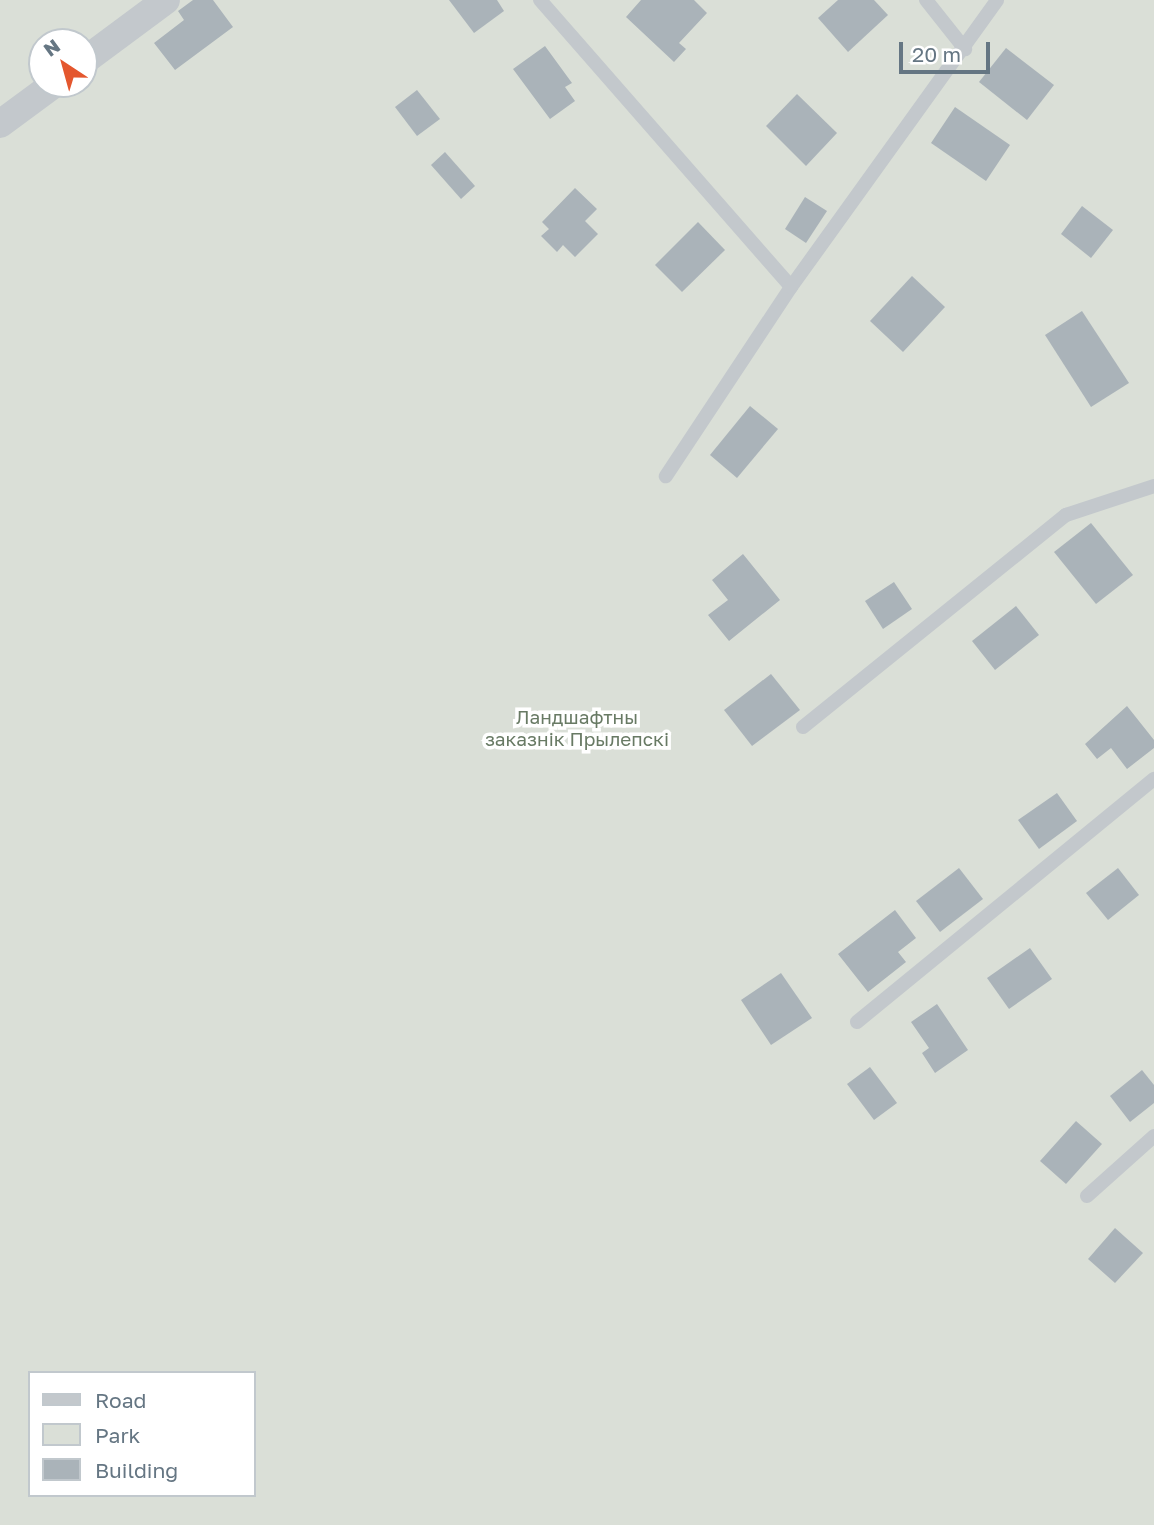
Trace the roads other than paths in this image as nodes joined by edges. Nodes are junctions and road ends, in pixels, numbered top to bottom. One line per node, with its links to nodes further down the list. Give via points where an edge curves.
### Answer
1 (166, 0): 6 (street)
2 (540, 0): 9 (lane)
3 (926, 0): 5 (lane)
4 (997, 0): 5 (lane)
5 (965, 49): 9 (lane)
6 (98, 51)
7 (35, 98): 8 (street)
8 (0, 124)
9 (791, 286): 10 (lane)
10 (666, 476)
11 (1154, 486): 12 (lane, via 1066,515)
12 (803, 727)
13 (1154, 779): 14 (lane)
14 (857, 1022)
15 (1154, 1136): 16 (lane)
16 (1087, 1196)

